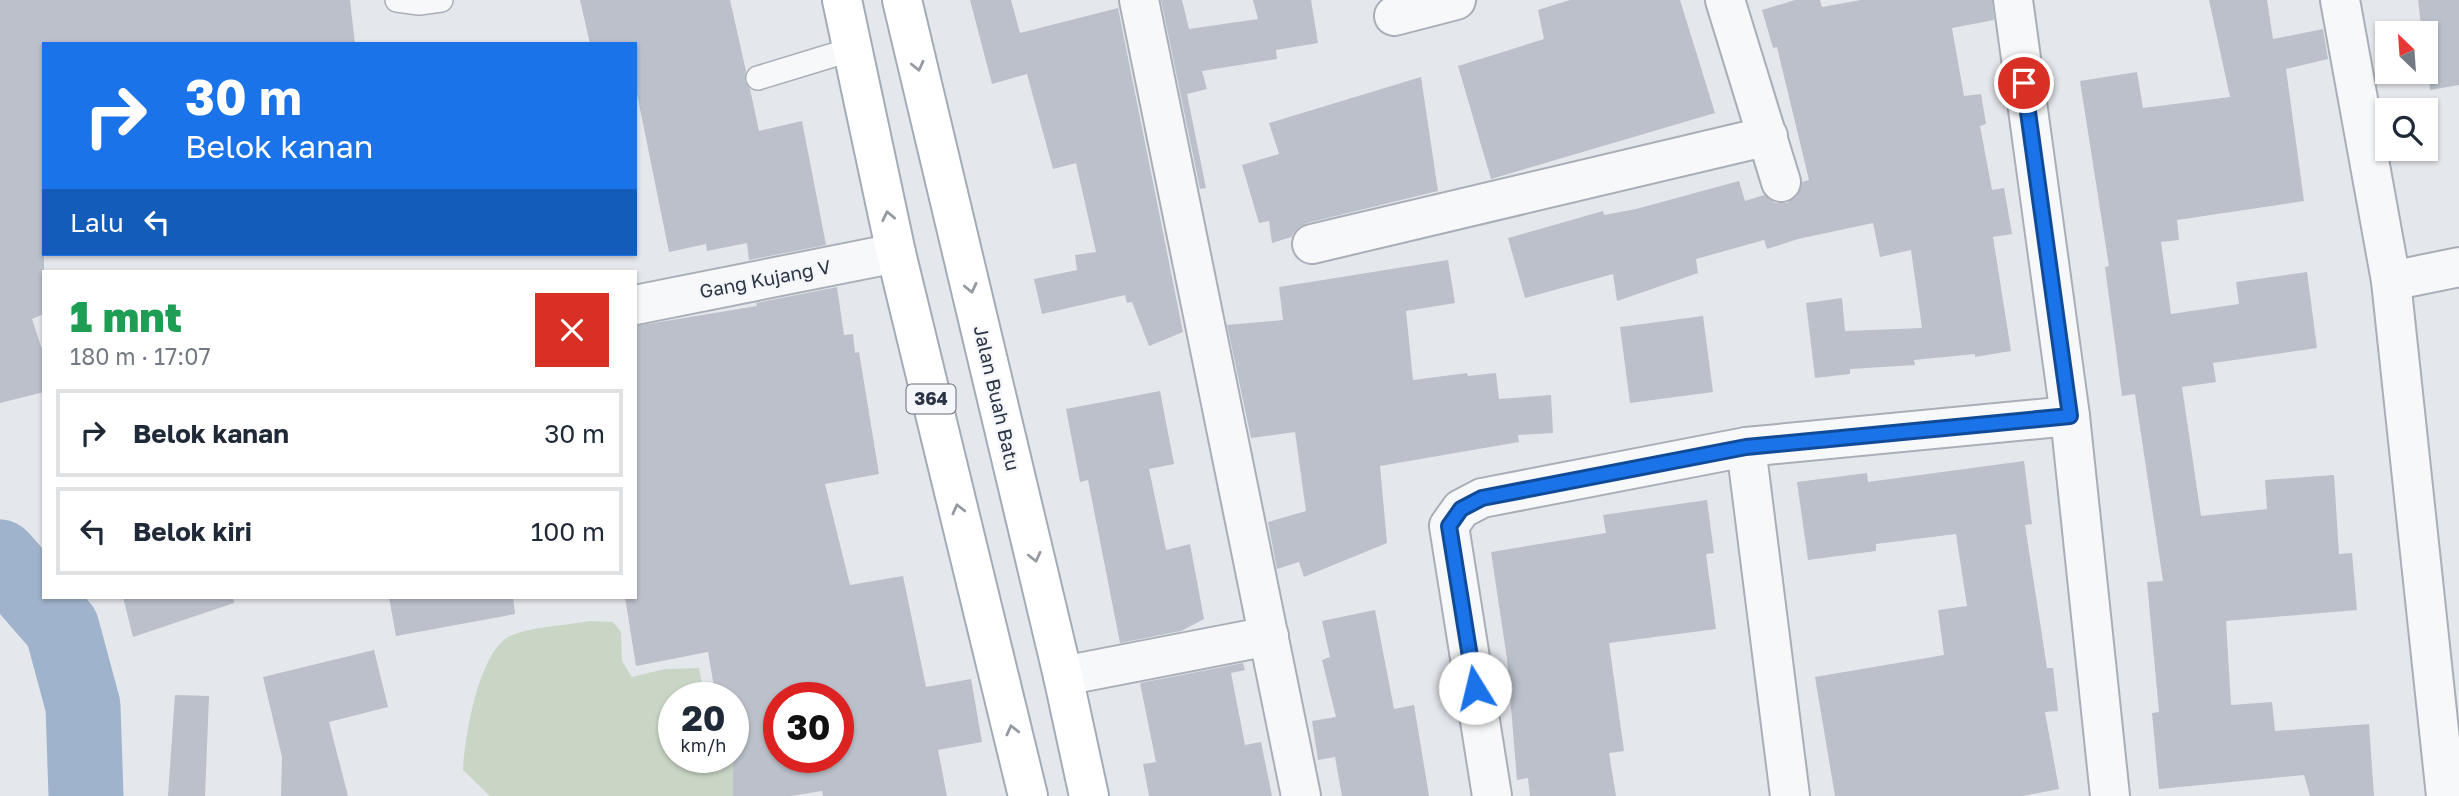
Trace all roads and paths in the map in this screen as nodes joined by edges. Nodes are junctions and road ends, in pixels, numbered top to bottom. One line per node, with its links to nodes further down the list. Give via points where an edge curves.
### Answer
1 (397, 0): 2 (lane, via 419,4)
2 (440, 0)
3 (842, 0): 11 (main road, 364)
4 (902, 0): 23 (main road, Jalan Buah Batu, one-way to 23)
5 (1139, 0): 22 (street)
6 (1456, 0): 10 (street)
7 (1726, 0): 13 (street)
8 (2013, 0): 20 (street)
9 (2340, 0): 18 (street)
10 (1394, 16)
11 (853, 49): 12 (lane); 16 (main road, 364, one-way to 11)
12 (758, 78)
13 (1768, 136): 14 (street); 15 (street)
14 (1781, 182)
15 (1311, 244)
16 (896, 253): 19 (street, Gang Kujang V); 24 (main road, 364, one-way to 16)
17 (2459, 267): 18 (street)
18 (2390, 281): 30 (street)
19 (637, 304)
20 (2070, 416): 21 (street); 29 (street)
21 (1746, 447): 27 (street, via 1482,498 1461,509 1449,526); 28 (street)
22 (1269, 636): 23 (street); 26 (street)
23 (1063, 676): 25 (main road, Jalan Buah Batu)
24 (1028, 796)
25 (1089, 796)
26 (1301, 796)
27 (1492, 796)
28 (1790, 796)
29 (2110, 796)
30 (2446, 796)

